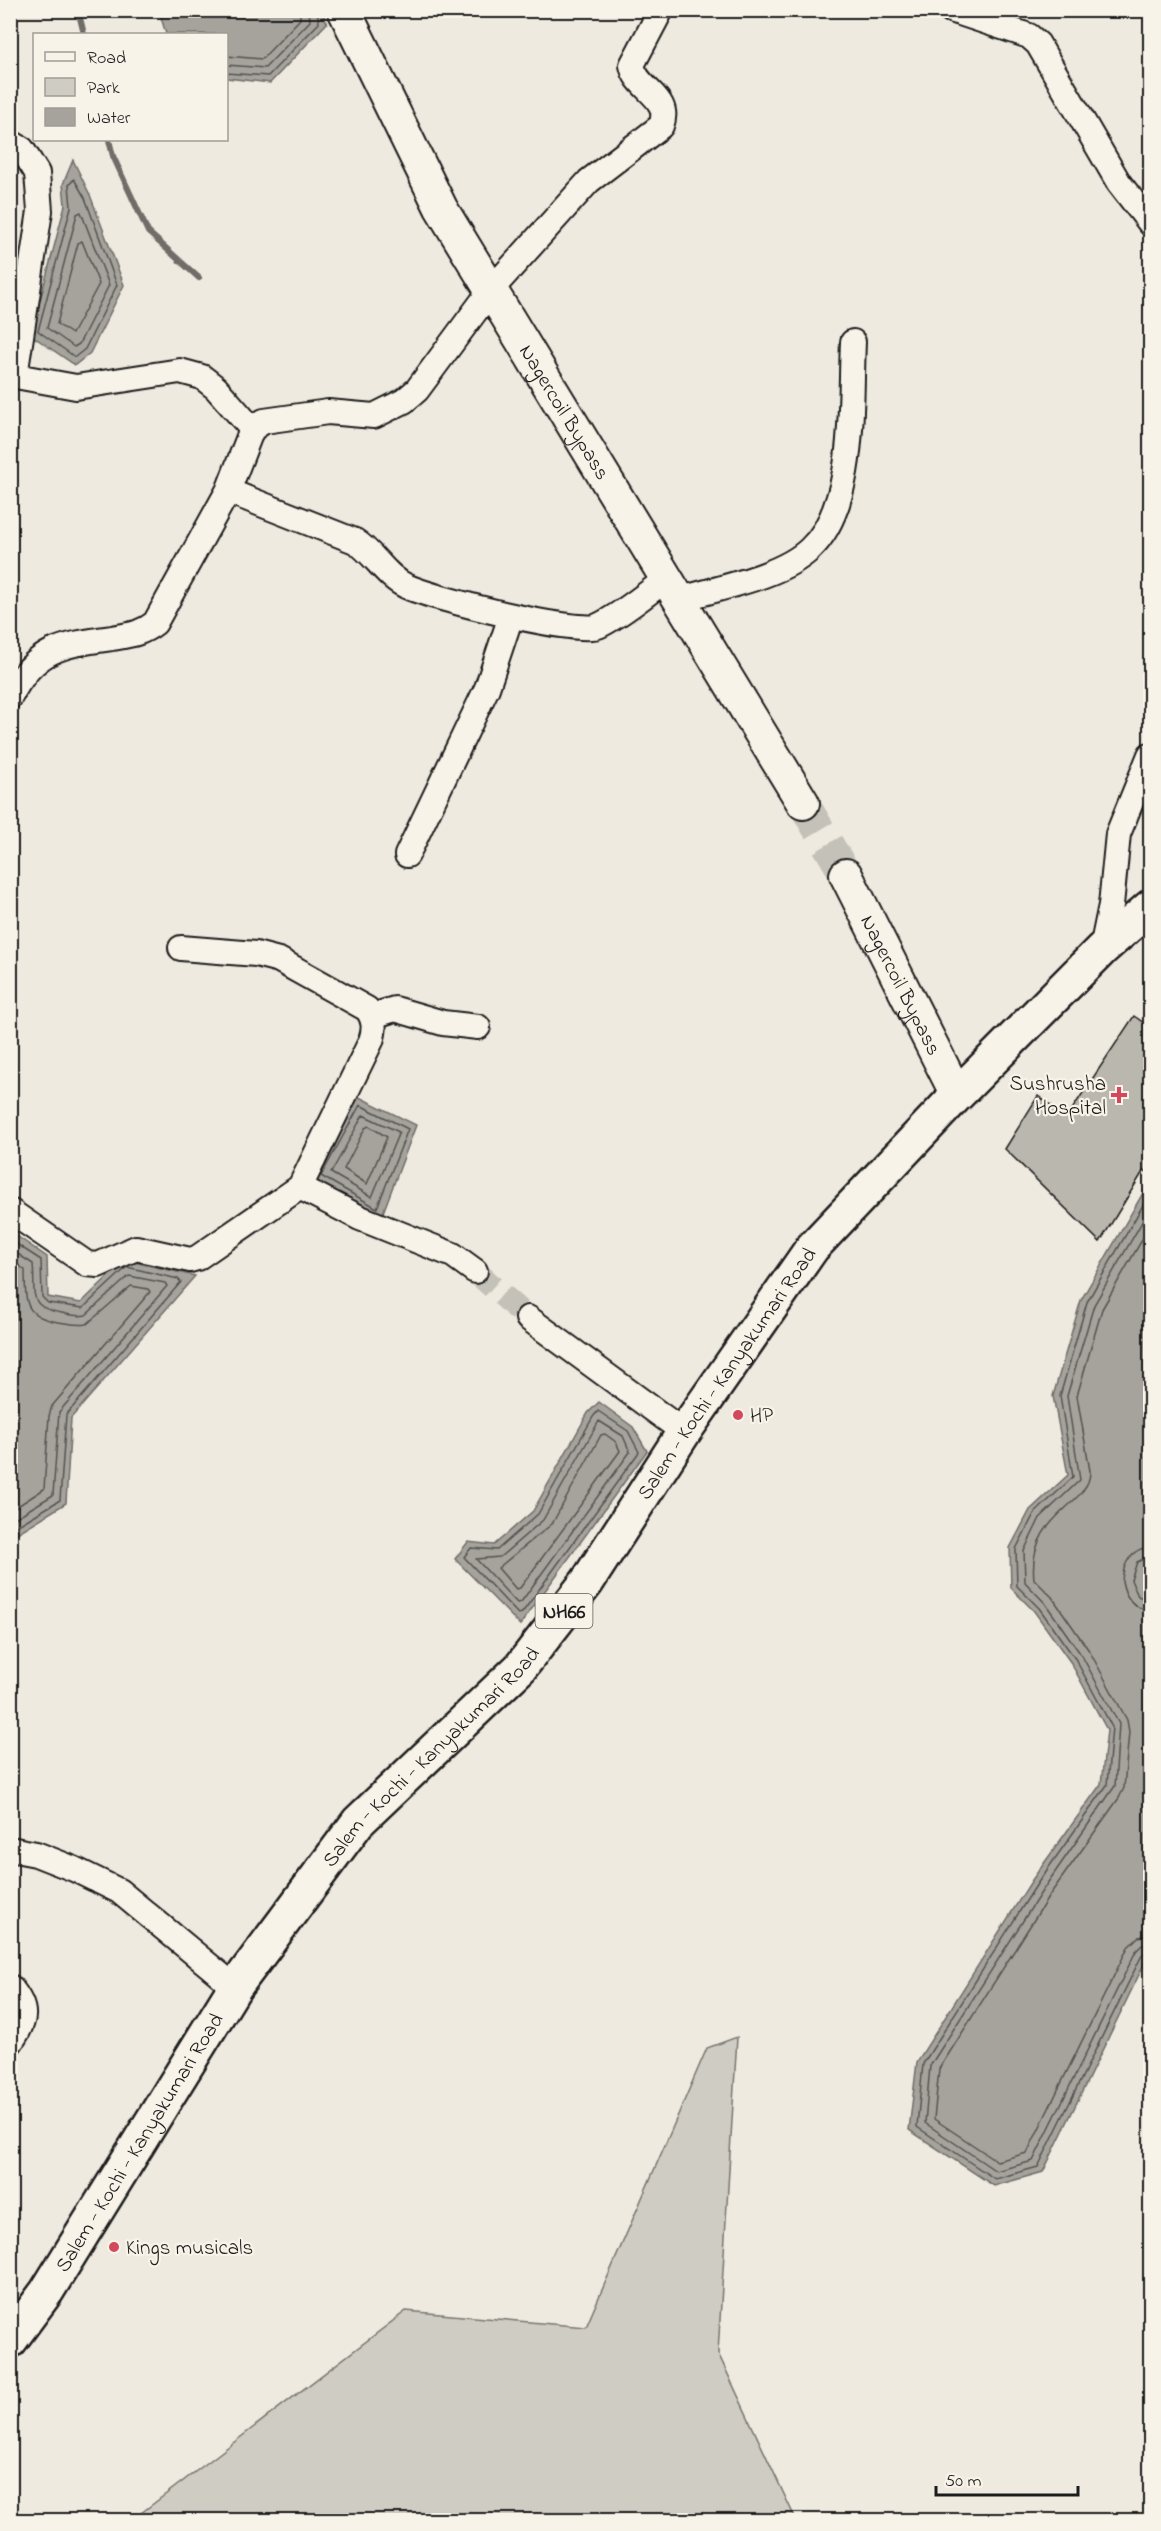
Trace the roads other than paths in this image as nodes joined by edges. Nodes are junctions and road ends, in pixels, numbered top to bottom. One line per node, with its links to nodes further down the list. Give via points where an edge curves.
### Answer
1 (344, 10): 6 (main road, Nagercoil Bypass, via 441,208)
2 (661, 10): 6 (street, via 632,65 635,75 663,105 661,126 589,181)
3 (951, 10): 5 (street, via 1029,36 1038,44 1119,183)
4 (10, 142): 8 (street, via 22,148 37,173 40,211)
5 (1150, 223)
6 (491, 290): 10 (street, via 417,390 404,401 374,416 328,412 264,421); 12 (main road, Nagercoil Bypass)
7 (853, 342): 12 (street, via 847,468 842,492 819,538 810,550 774,570)
8 (14, 350): 9 (street)
9 (13, 375): 10 (street, via 76,387 191,374 216,388)
10 (252, 429): 11 (street)
11 (228, 491): 13 (street, via 355,541 387,573 407,586); 14 (street, via 155,623 142,633 65,644 39,659 21,676)
12 (672, 590): 13 (street, via 597,626 579,628); 16 (main road, Nagercoil Bypass)
13 (511, 616): 17 (street, via 487,688)
14 (10, 697)
15 (1150, 755): 21 (street, via 1118,834)
16 (803, 803)
17 (407, 855)
18 (846, 874): 24 (main road, Nagercoil Bypass)
19 (1150, 907): 21 (highway, Salem - Kochi - Kanyakumari Road / NH66)
20 (181, 948): 22 (street, via 256,954 279,960 367,1009)
21 (1102, 948): 24 (highway, Salem - Kochi - Kanyakumari Road / NH66)
22 (372, 1016): 23 (street, via 395,1009 455,1026); 25 (street, via 371,1041)
23 (478, 1027)
24 (957, 1095): 29 (highway, Salem - Kochi - Kanyakumari Road / NH66, via 812,1248)
25 (300, 1187): 26 (street, via 190,1260 136,1248 98,1265 87,1264); 27 (street, via 360,1218 453,1255)
26 (10, 1211)
27 (475, 1271)
28 (528, 1318): 29 (street)
29 (684, 1432): 32 (highway, Salem - Kochi - Kanyakumari Road / NH66, via 587,1582 520,1668 358,1822)
30 (10, 1849): 32 (street, via 36,1854 119,1891)
31 (10, 1987): 33 (street, via 24,2008 18,2034)
32 (235, 1987): 34 (highway, Salem - Kochi - Kanyakumari Road / NH66, via 47,2291)
33 (10, 2043)
34 (10, 2341)

